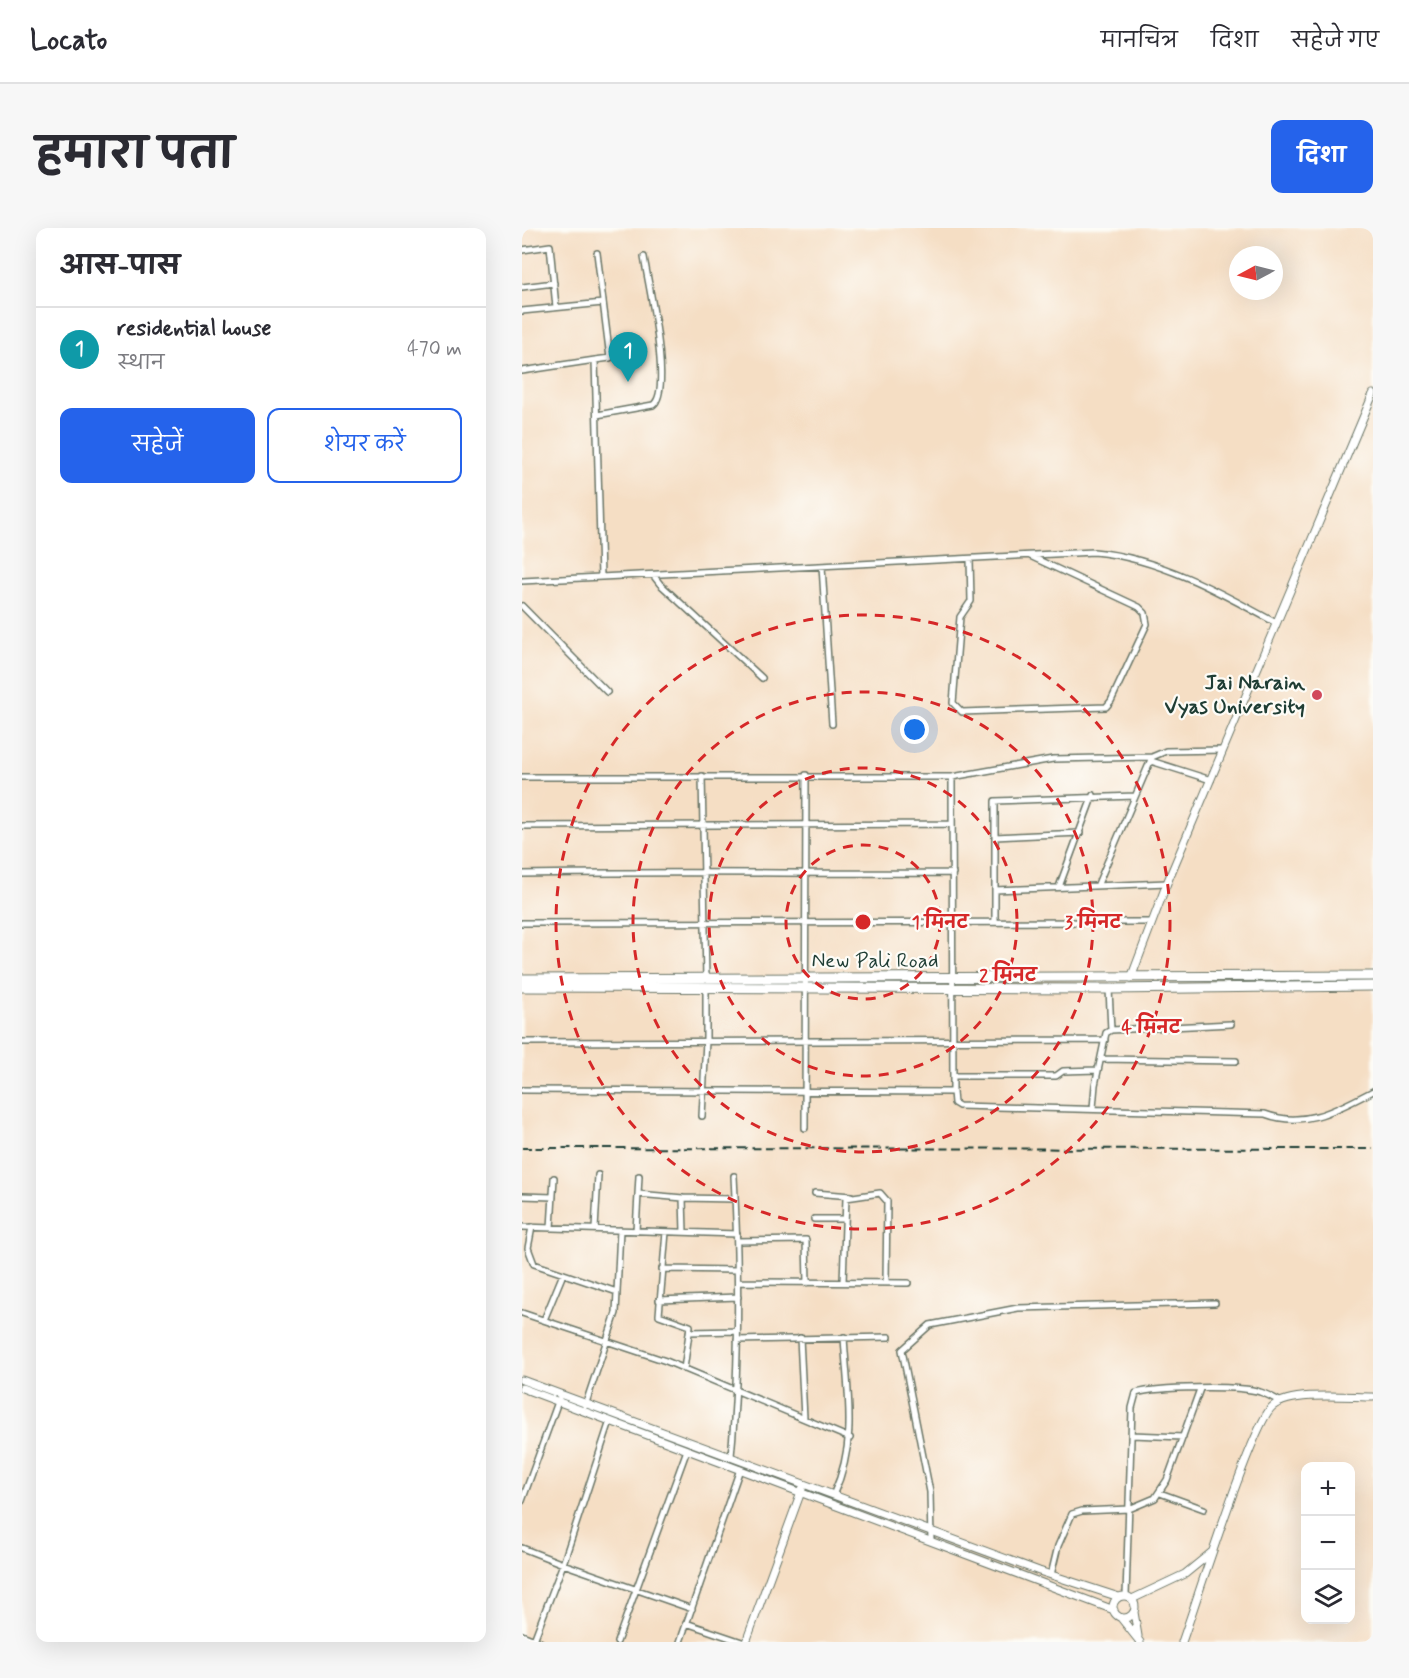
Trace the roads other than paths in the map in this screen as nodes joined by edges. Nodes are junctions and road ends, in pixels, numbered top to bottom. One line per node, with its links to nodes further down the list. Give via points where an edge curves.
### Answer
1 (522, 250): 4 (street, via 550,246)
2 (597, 254): 6 (street)
3 (644, 257): 12 (street, via 661,391 653,405)
4 (554, 283): 5 (street); 7 (street)
5 (522, 287)
6 (603, 303): 7 (street); 9 (street, via 610,358)
7 (556, 307): 8 (street)
8 (522, 311)
9 (595, 360): 10 (street); 12 (street)
10 (522, 371)
11 (1373, 394): 20 (street)
12 (597, 415): 17 (street)
13 (1029, 555): 14 (street); 14 (street, via 1145,613 1147,624 1106,707 962,712 956,709 953,703 960,617 971,602 972,592); 20 (street, via 1094,552 1143,561 1226,596)
14 (970, 559): 15 (street)
15 (822, 566): 16 (street); 23 (street)
16 (653, 575): 17 (street); 21 (street)
17 (601, 577): 18 (street)
18 (522, 581)
19 (522, 606): 22 (street)
20 (1276, 623): 24 (street)
21 (762, 678)
22 (607, 692)
23 (832, 724)
24 (1223, 750): 25 (street, via 1166,751); 30 (street)
25 (1151, 759): 29 (street, via 1053,759); 30 (street); 32 (street)
26 (806, 775): 27 (street); 29 (street); 33 (street)
27 (702, 776): 28 (street); 36 (street)
28 (522, 777)
29 (952, 777): 34 (street)
30 (1210, 780): 43 (street)
31 (1093, 795): 32 (street); 37 (street); 38 (street, via 999,799 994,806)
32 (1135, 796): 44 (street)
33 (806, 824): 34 (street); 36 (street); 42 (street)
34 (952, 824): 40 (street)
35 (522, 826): 36 (street)
36 (704, 826): 39 (street)
37 (1080, 832): 38 (street); 45 (street)
38 (995, 837): 46 (street)
39 (704, 871): 41 (street); 42 (street); 47 (street)
40 (953, 873): 42 (street); 49 (street)
41 (522, 874)
42 (806, 874): 48 (street)
43 (1167, 883): 44 (street); 51 (street)
44 (1098, 884): 45 (street)
45 (1059, 886): 46 (street)
46 (995, 890): 50 (street)
47 (706, 922): 48 (street); 52 (street); 56 (street)
48 (805, 922): 49 (street); 58 (street)
49 (953, 922): 50 (street); 57 (street)
50 (995, 922): 51 (street)
51 (1151, 922): 54 (street)
52 (522, 923)
53 (1373, 976): 54 (highway, New Pali Road)
54 (1131, 978): 57 (highway, New Pali Road)
55 (522, 979): 56 (highway, New Pali Road)
56 (706, 983): 58 (highway, New Pali Road); 60 (highway, New Pali Road); 65 (street)
57 (954, 983): 58 (highway, New Pali Road); 61 (highway, New Pali Road); 68 (street)
58 (805, 984): 67 (street)
59 (1373, 986): 61 (highway, New Pali Road)
60 (522, 987)
61 (1109, 989): 63 (street)
62 (1232, 1024): 63 (street)
63 (1111, 1030): 64 (street)
64 (1105, 1040): 68 (street); 69 (street)
65 (706, 1041): 66 (street); 67 (street); 74 (street)
66 (522, 1042)
67 (806, 1042): 68 (street); 75 (street)
68 (953, 1042): 72 (street)
69 (1101, 1059): 70 (street); 71 (street)
70 (1236, 1061)
71 (1098, 1070): 72 (street, via 1063,1071 1056,1076); 78 (street)
72 (953, 1076): 77 (street)
73 (522, 1090): 74 (street)
74 (705, 1090): 75 (street); 79 (street)
75 (805, 1090): 77 (street); 80 (street)
76 (1373, 1090): 78 (street, via 1318,1117 1299,1121 1265,1114)
77 (953, 1092): 78 (street, via 954,1103 959,1106)
78 (1093, 1108)
79 (702, 1116)
80 (805, 1128)
81 (598, 1175): 97 (street)
82 (639, 1176): 86 (street)
83 (735, 1176): 91 (street)
84 (554, 1178): 89 (street)
85 (815, 1193): 88 (street)
86 (638, 1194): 90 (street); 99 (street)
87 (522, 1196): 89 (street)
88 (851, 1196): 93 (street, via 845,1202); 108 (street, via 880,1193 887,1201)
89 (553, 1197): 96 (street)
90 (683, 1198): 91 (street); 101 (street)
91 (735, 1199): 102 (street)
92 (814, 1219): 93 (street)
93 (845, 1219): 107 (street)
94 (522, 1227): 95 (street)
95 (532, 1227): 96 (street); 105 (street, via 530,1260)
96 (551, 1228): 97 (street)
97 (596, 1229): 98 (street)
98 (620, 1230): 99 (street); 111 (street)
99 (636, 1231): 100 (street)
100 (666, 1232): 101 (street); 103 (street)
101 (684, 1232): 102 (street)
102 (737, 1237): 104 (street); 109 (street, via 806,1240)
103 (662, 1269): 104 (street); 113 (street)
104 (738, 1270): 106 (street)
105 (563, 1274): 111 (street); 116 (street)
106 (738, 1282): 109 (street); 112 (street)
107 (843, 1282): 108 (street); 109 (street)
108 (886, 1282): 110 (street)
109 (807, 1283)
110 (908, 1283)
111 (617, 1292): 122 (street, via 616,1314)
112 (738, 1297): 113 (street); 117 (street)
113 (659, 1300): 118 (street, via 659,1315 690,1326)
114 (1215, 1303): 148 (street, via 1018,1308 930,1325 902,1350 930,1492)
115 (522, 1313): 116 (street)
116 (544, 1320): 122 (street)
117 (737, 1331): 118 (street); 123 (street)
118 (689, 1332): 124 (street)
119 (844, 1337): 120 (street); 121 (street); 137 (street)
120 (889, 1337)
121 (800, 1338): 123 (street); 133 (street)
122 (607, 1339): 124 (street); 132 (street)
123 (737, 1340): 128 (street)
124 (684, 1369): 128 (street)
125 (522, 1380): 129 (street)
126 (522, 1388): 129 (street)
127 (1200, 1389): 131 (street, via 1260,1392); 135 (street, via 1136,1393); 136 (street)
128 (737, 1390): 133 (street); 139 (street)
129 (559, 1397): 132 (street); 145 (street)
130 (1373, 1397): 131 (street, via 1305,1397)
131 (1281, 1402): 151 (street, via 1263,1420)
132 (584, 1407): 134 (street); 139 (street)
133 (804, 1418): 137 (street)
134 (610, 1421): 138 (street); 152 (street)
135 (1132, 1436): 136 (street); 146 (street)
136 (1183, 1437): 144 (street)
137 (850, 1438): 143 (street)
138 (687, 1450): 140 (street); 154 (street)
139 (731, 1456): 141 (street)
140 (740, 1469): 142 (street); 156 (street)
141 (804, 1482): 142 (street); 143 (street)
142 (801, 1491): 149 (street); 167 (street)
143 (834, 1493): 148 (street)
144 (1160, 1493): 146 (street); 147 (street)
145 (522, 1501)
146 (1129, 1509): 153 (street, via 1072,1514); 155 (street)
147 (1204, 1509)
148 (931, 1530): 149 (street); 153 (street)
149 (931, 1541): 157 (street)
150 (522, 1548): 152 (street)
151 (1215, 1549): 155 (street, via 1185,1574); 169 (street)
152 (563, 1564): 154 (street); 162 (street)
153 (1051, 1575): 155 (street)
154 (636, 1590): 156 (street); 164 (street)
155 (1126, 1597): 157 (street, via 1114,1602); 158 (street, via 1135,1605)
156 (692, 1609): 160 (street)
157 (1114, 1610): 159 (street)
158 (1134, 1612): 159 (street); 168 (street)
159 (1121, 1618): 168 (street)
160 (686, 1623): 165 (street); 166 (street)
161 (522, 1635): 162 (street)
162 (534, 1640): 163 (street)
163 (540, 1642)
164 (617, 1642)
165 (680, 1642)
166 (742, 1642)
167 (747, 1642)
168 (1140, 1642)
169 (1182, 1642)

